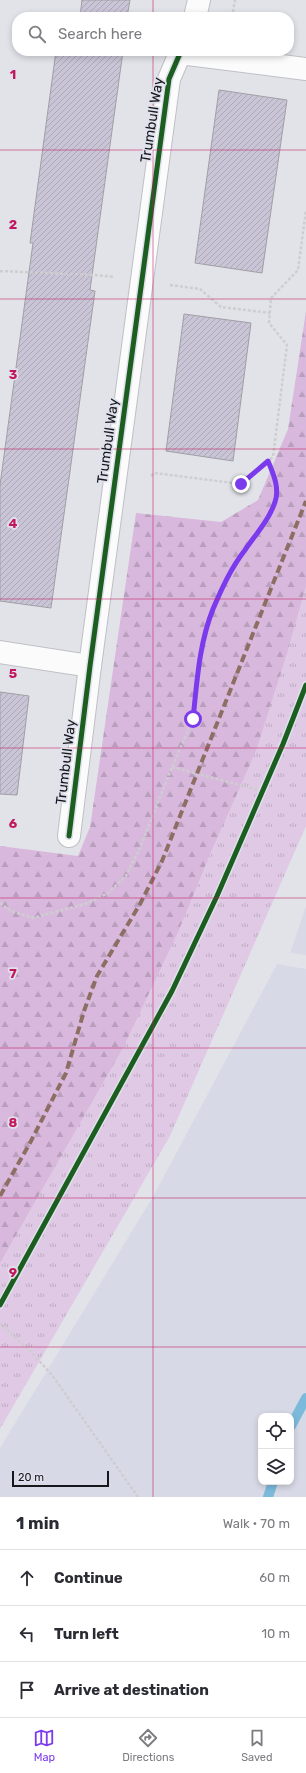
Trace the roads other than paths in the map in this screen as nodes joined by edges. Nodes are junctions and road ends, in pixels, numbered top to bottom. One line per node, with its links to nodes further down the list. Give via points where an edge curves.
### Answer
1 (199, 0): 2 (street)
2 (196, 12)
3 (178, 56): 7 (street, Trumbull Way, via 169,79)
4 (210, 56): 5 (street, Trumbull Way)
5 (306, 69)
6 (0, 652): 7 (street)
7 (90, 666): 8 (street, Trumbull Way)
8 (69, 836)

